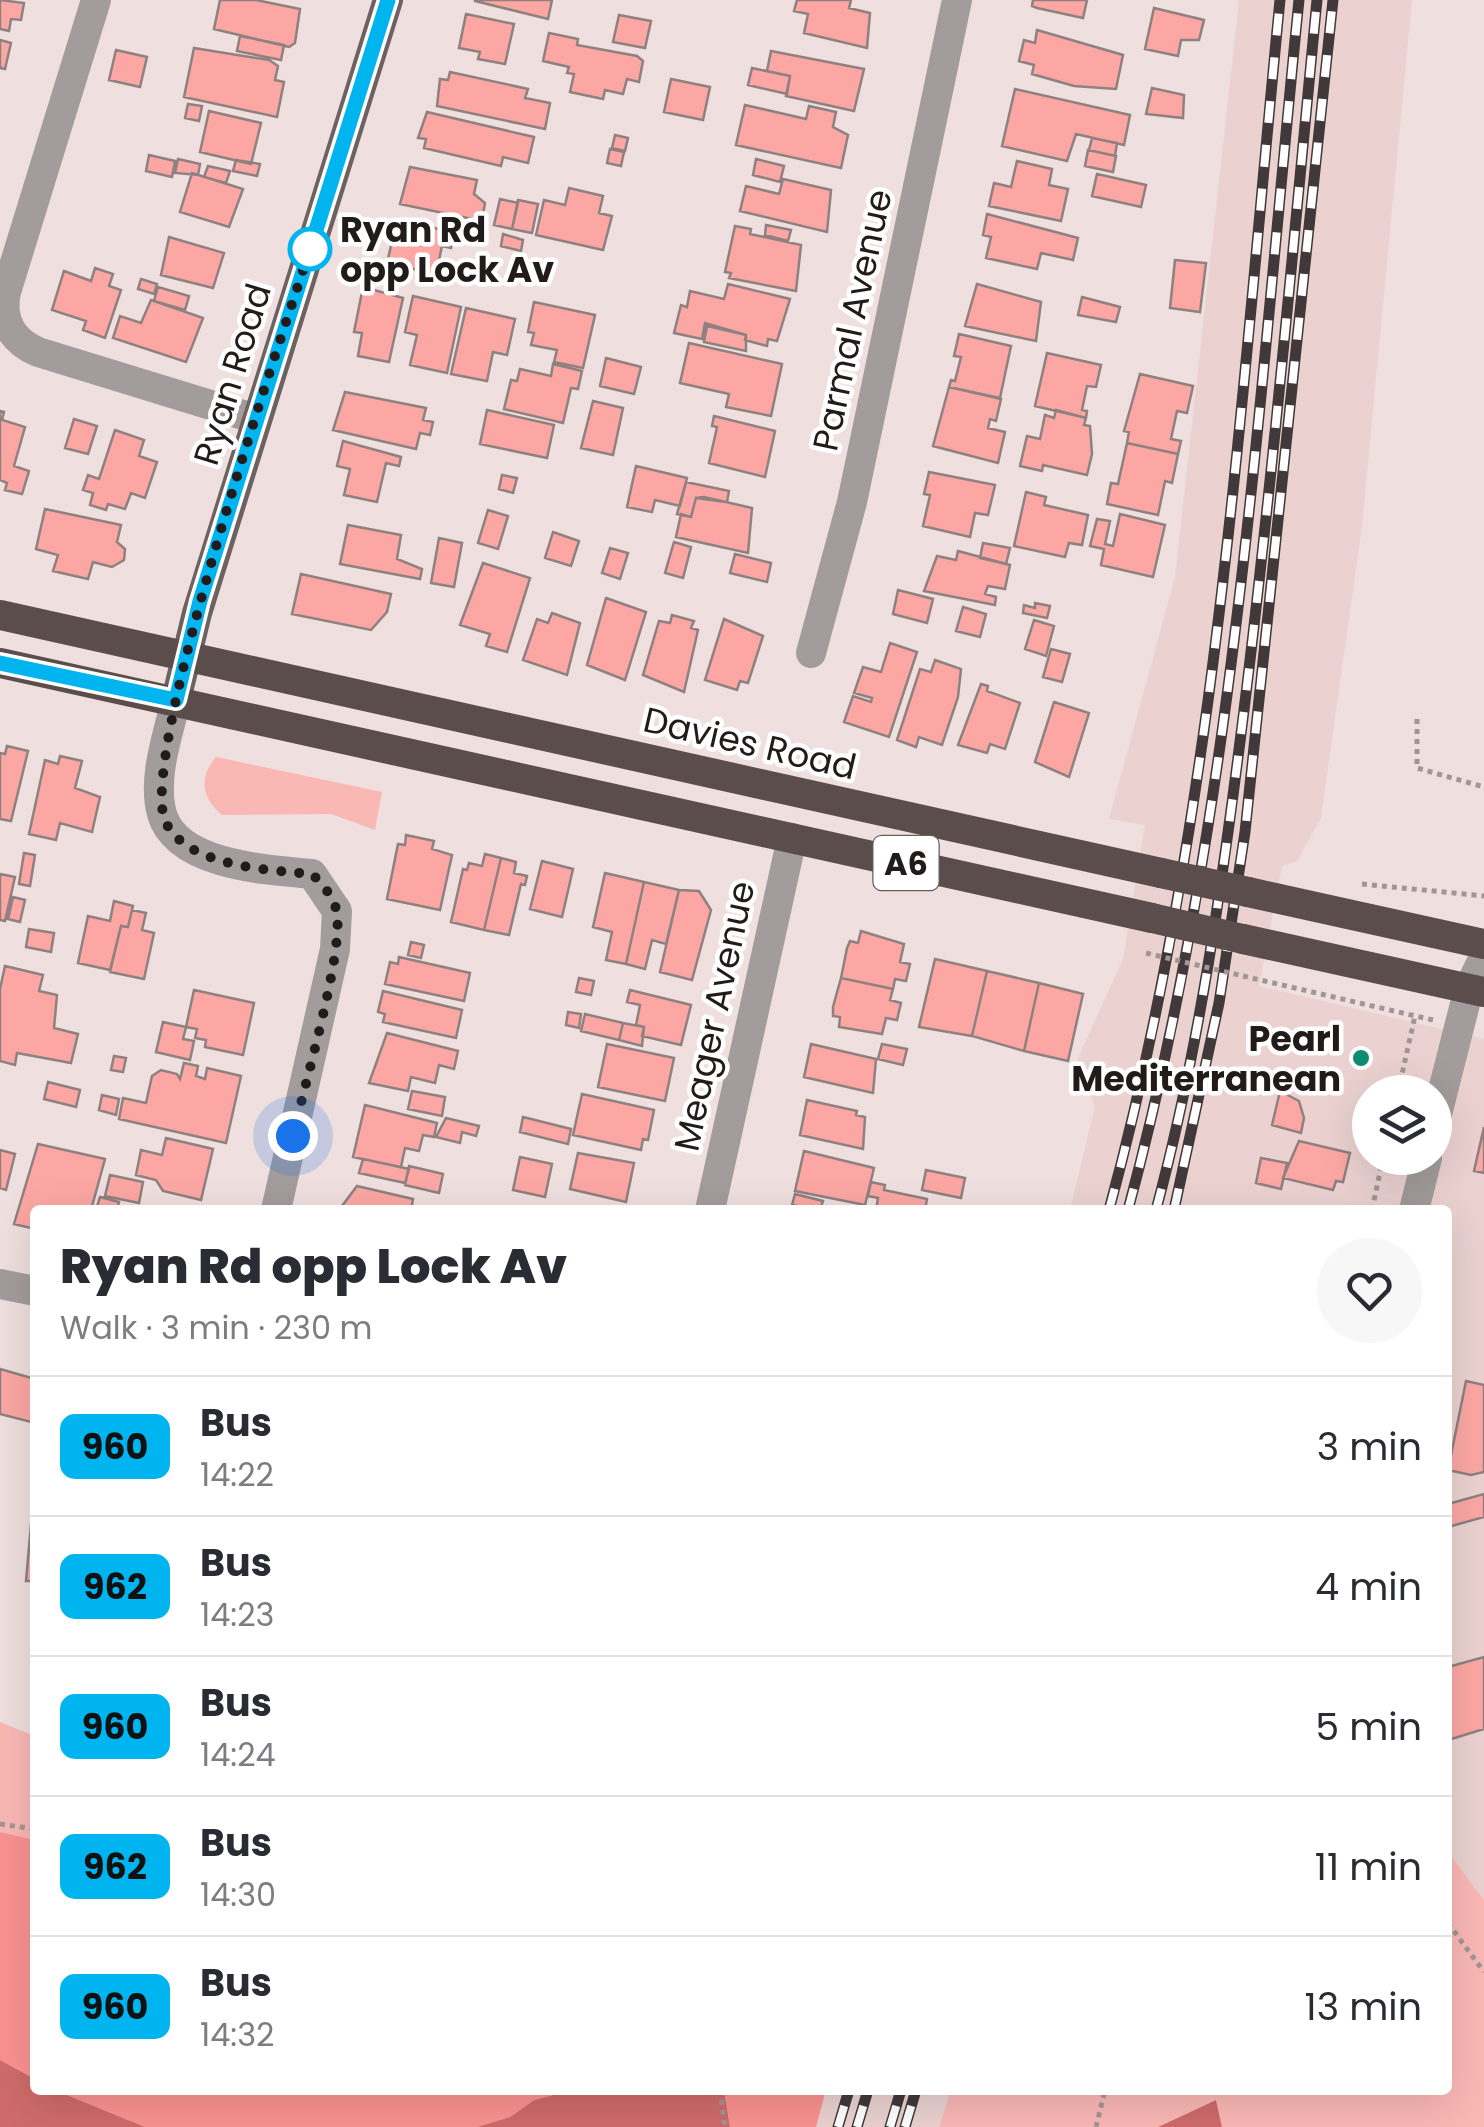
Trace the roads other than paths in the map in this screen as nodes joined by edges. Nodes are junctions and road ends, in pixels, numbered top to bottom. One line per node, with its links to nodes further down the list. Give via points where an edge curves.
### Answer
1 (96, 0): 4 (street, via 8,282 8,326 38,352)
2 (388, 0): 4 (main road, Ryan Road)
3 (957, 0): 6 (street, Parmal Avenue, via 843,541)
4 (256, 419): 7 (main road, Ryan Road)
5 (0, 615): 7 (highway, Davies Road / A6)
6 (810, 653)
7 (186, 656): 9 (main road, Ryan Road); 10 (highway, Davies Road / A6)
8 (0, 663): 9 (highway, A6)
9 (176, 700): 11 (highway, A6); 17 (street, via 159,796 170,830 206,855 312,874 336,911 335,949)
10 (741, 778): 11 (highway); 12 (highway, Davies Road / A6, bridge)
11 (792, 838): 14 (highway, A6, bridge); 18 (street, Meager Avenue)
12 (1484, 944)
13 (1484, 957): 14 (street)
14 (1476, 990): 15 (street)
15 (1446, 1075)
16 (1422, 1175): 19 (street)
17 (277, 1205)
18 (711, 1205)
19 (1415, 1205)
20 (0, 1284): 21 (street)
21 (30, 1290)

